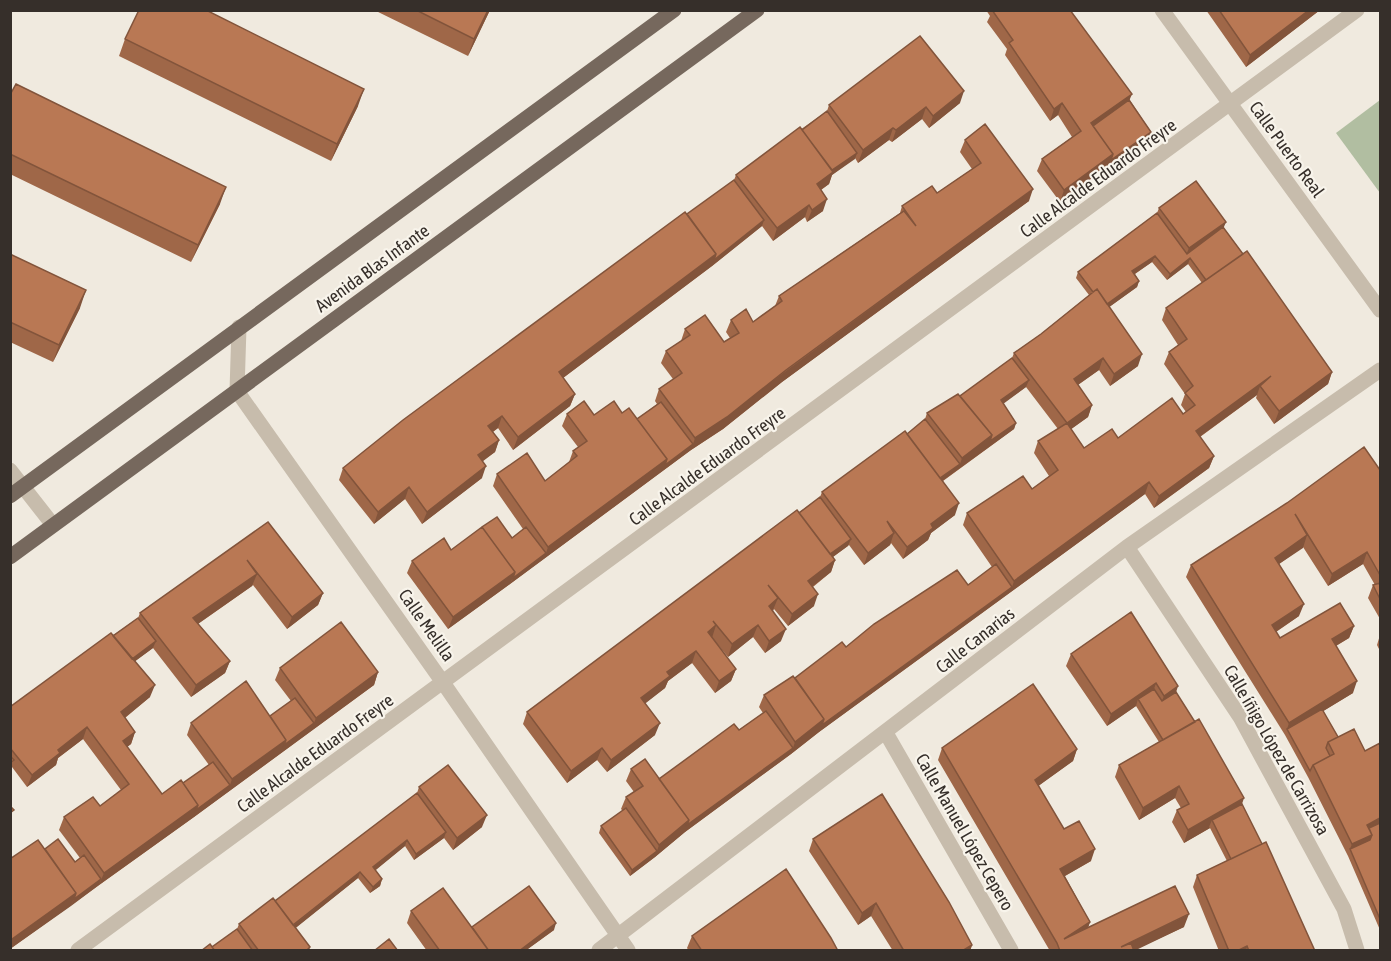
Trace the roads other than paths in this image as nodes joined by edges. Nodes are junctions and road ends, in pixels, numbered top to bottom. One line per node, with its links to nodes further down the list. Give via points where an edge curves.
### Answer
1 (674, 10): 7 (main road, Avenida Blas Infante)
2 (757, 10): 9 (main road, Avenida Blas Infante)
3 (1162, 10): 5 (street, Calle Puerto Real)
4 (1357, 10): 5 (street, Calle Alcalde Eduardo Freyre)
5 (1230, 105): 6 (street, Calle Puerto Real); 16 (street, Calle Alcalde Eduardo Freyre)
6 (1380, 310)
7 (239, 327): 9 (street); 11 (main road, Avenida Blas Infante)
8 (1380, 370): 14 (street, Calle Canarias)
9 (237, 391): 13 (main road, Avenida Blas Infante); 16 (street, Calle Melilla)
10 (10, 470): 11 (street)
11 (23, 486): 12 (main road, Avenida Blas Infante); 13 (street)
12 (10, 496)
13 (53, 525): 15 (main road, Avenida Blas Infante)
14 (1127, 547): 17 (street, Calle Canarias); 23 (street, Calle íñigo López de Carrizosa, via 1240,717 1344,909)
15 (10, 557)
16 (444, 684): 18 (street, Calle Melilla); 19 (street, Calle Alcalde Eduardo Freyre)
17 (886, 733): 18 (street, Calle Canarias); 22 (street, Calle Manuel López Cepero)
18 (618, 937): 20 (street, Calle Canarias); 21 (street, Calle Melilla)
19 (78, 951)
20 (599, 951)
21 (628, 951)
22 (1011, 951)
23 (1357, 951)

